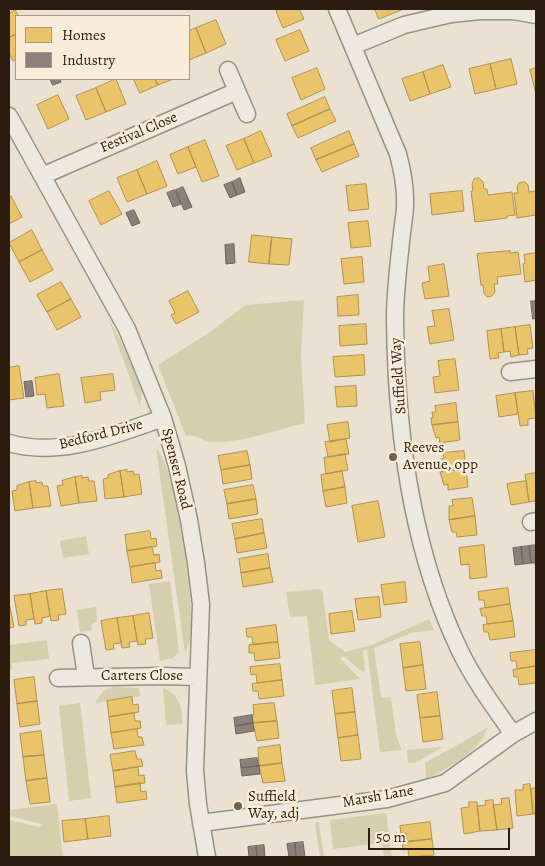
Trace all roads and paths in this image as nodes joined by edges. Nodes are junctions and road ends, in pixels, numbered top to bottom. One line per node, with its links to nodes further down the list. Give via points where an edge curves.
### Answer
1 (337, 9): 3 (street, Suffield Way)
2 (536, 15): 3 (street, via 513,11 452,14 404,25)
3 (353, 46): 18 (street, Suffield Way, via 398,154 403,177 405,201 395,318 403,443 420,538 436,593 460,652)
4 (228, 70): 5 (street)
5 (237, 91): 6 (street); 8 (street, Festival Close)
6 (247, 114)
7 (9, 116): 8 (street, Spenser Road)
8 (42, 176): 11 (street, Spenser Road, via 127,329)
9 (536, 369): 10 (street)
10 (510, 372)
11 (163, 418): 12 (street, Bedford Drive, via 70,446 46,449); 15 (street, Spenser Road, via 185,502 196,563 201,608)
12 (9, 442)
13 (81, 643): 14 (street, Carters Close)
14 (86, 676): 15 (street, Carters Close); 16 (street, Carters Close)
15 (198, 677): 19 (street, Spenser Road, via 196,770)
16 (58, 678)
17 (536, 721): 18 (street, Marsh Lane)
18 (513, 734): 19 (street, Marsh Lane, via 445,783 387,799)
19 (201, 823): 20 (street, Spenser Road)
20 (207, 857)

